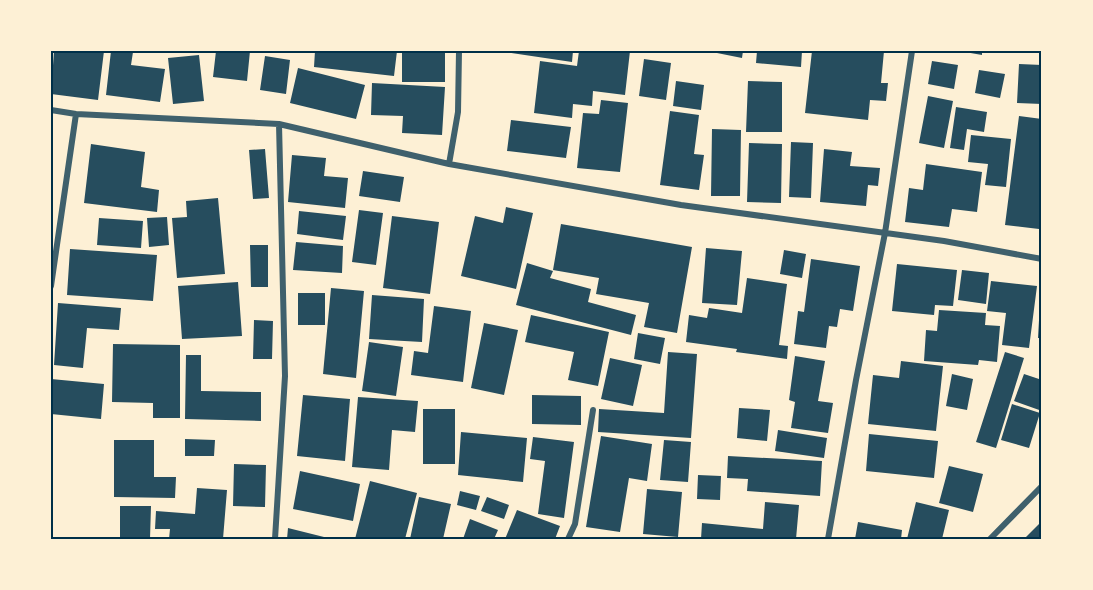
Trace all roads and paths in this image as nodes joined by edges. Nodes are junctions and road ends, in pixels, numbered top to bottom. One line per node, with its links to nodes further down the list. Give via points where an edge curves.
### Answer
1 (459, 51): 6 (street, via 458,112)
2 (912, 51): 7 (street)
3 (51, 110): 4 (street)
4 (76, 114): 5 (street); 9 (street)
5 (279, 124): 6 (street); 12 (street, via 285,376)
6 (449, 164): 7 (street, via 681,205)
7 (885, 233): 8 (street); 14 (street)
8 (1042, 259)
9 (51, 286)
10 (593, 410): 13 (street, via 575,524)
11 (1042, 486): 15 (street)
12 (275, 539)
13 (568, 539)
14 (828, 539)
15 (990, 539)

